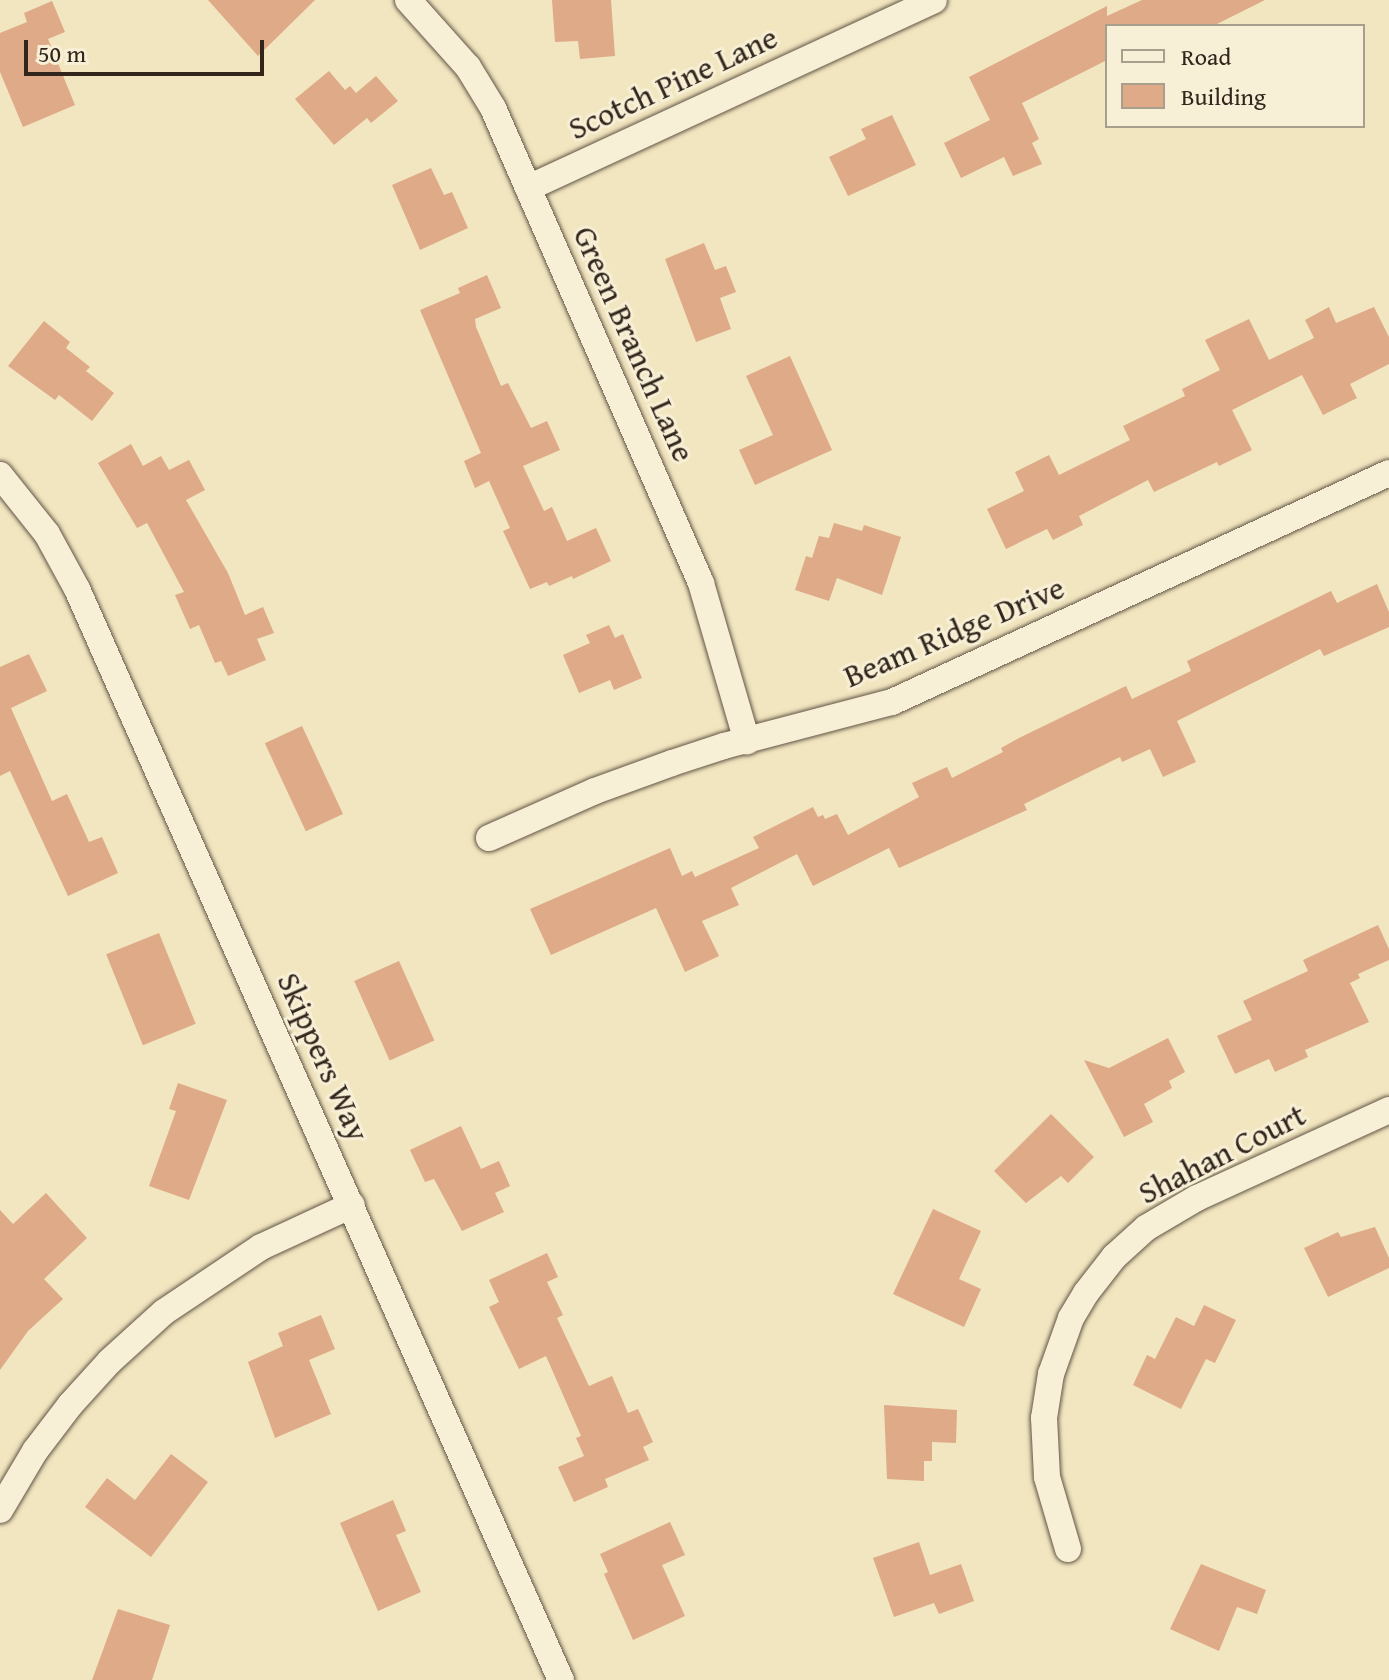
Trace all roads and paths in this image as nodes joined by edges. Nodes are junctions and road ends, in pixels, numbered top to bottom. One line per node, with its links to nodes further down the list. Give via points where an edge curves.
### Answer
1 (408, 0): 3 (street, Green Branch Lane, via 476,79)
2 (934, 0): 3 (street, Scotch Pine Lane)
3 (528, 188): 6 (street, Green Branch Lane, via 701,583)
4 (1389, 473): 6 (street, Beam Ridge Drive, via 892,702)
5 (0, 475): 9 (street, Skippers Way, via 47,534 77,589)
6 (747, 741): 7 (street, Beam Ridge Drive, via 595,791)
7 (489, 838)
8 (1389, 1110): 11 (street, Shahan Court, via 1197,1198 1146,1228 1086,1293 1051,1374 1044,1418 1047,1477)
9 (352, 1205): 10 (street, via 261,1247 164,1312 70,1405); 12 (street, Skippers Way)
10 (0, 1510)
11 (1068, 1549)
12 (561, 1680)

